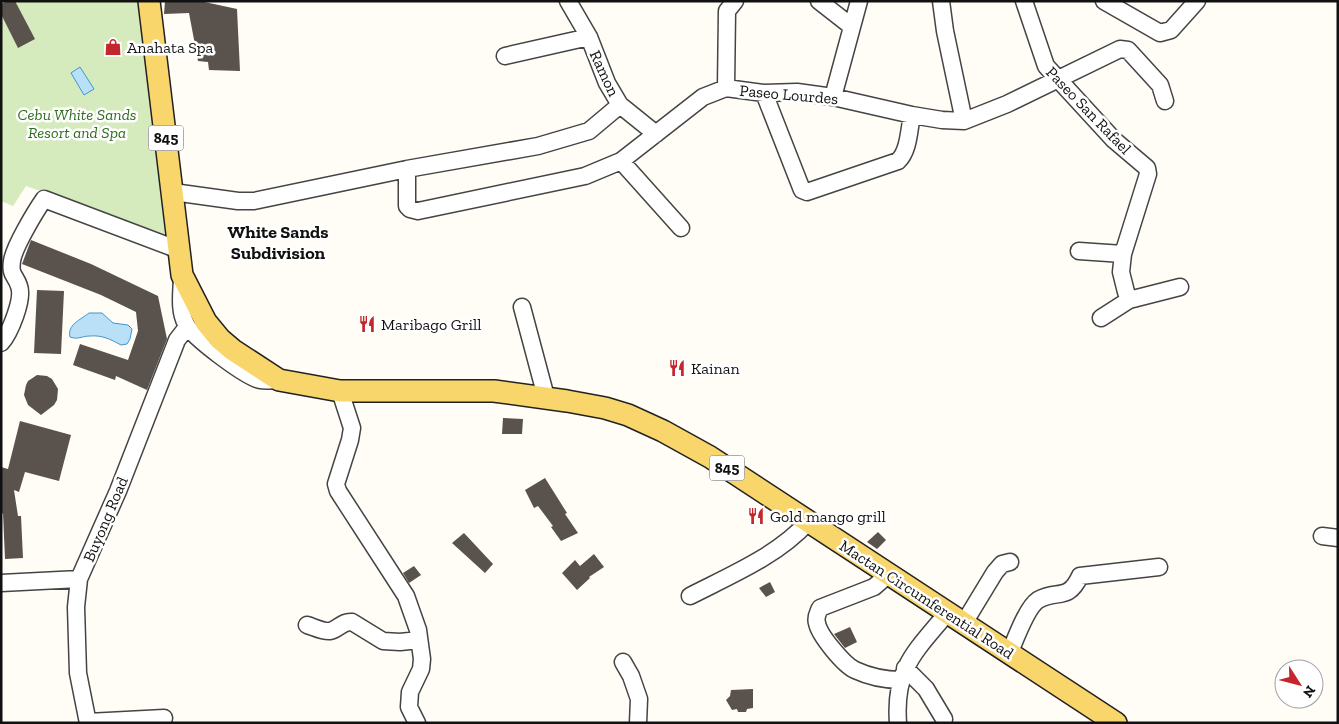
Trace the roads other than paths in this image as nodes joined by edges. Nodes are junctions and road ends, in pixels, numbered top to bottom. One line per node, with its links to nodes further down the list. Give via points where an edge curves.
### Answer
1 (149, 1): 24 (main road, Mactan Circumferential Road / 845)
2 (568, 1): 11 (street, Ramon)
3 (734, 1): 14 (street, via 727,11)
4 (819, 1): 10 (street)
5 (859, 1): 10 (street)
6 (941, 1): 20 (street)
7 (1024, 1): 13 (street, Paseo San Rafael, via 1046,66)
8 (1104, 1): 9 (street, via 1160,33 1171,30)
9 (1197, 1)
10 (851, 26): 16 (street)
11 (589, 36): 12 (street); 18 (street, Ramon)
12 (505, 56)
13 (1056, 80): 17 (street, Paseo Lourdes, via 1124,48 1160,85); 20 (street, Paseo Lourdes); 28 (street, Paseo San Rafael, via 1114,140 1148,168)
14 (726, 88): 15 (street, Paseo Lourdes); 21 (street, Paseo Lourdes, via 703,98)
15 (764, 93): 16 (street, Paseo Lourdes, via 796,92); 19 (street, via 802,190 807,192 898,161 905,151)
16 (833, 97): 19 (street, Paseo Lourdes)
17 (1165, 101)
18 (620, 105): 21 (street, Ramon); 23 (street, via 589,132 538,146)
19 (912, 115): 20 (street, Paseo Lourdes)
20 (964, 121)
21 (656, 134): 22 (street, Paseo Lourdes)
22 (621, 161): 23 (street, Paseo Lourdes, via 585,176 418,211 407,206); 25 (street)
23 (407, 169): 24 (street, via 254,201)
24 (172, 192): 26 (main road, Mactan Circumferential Road / 845)
25 (681, 228)
26 (179, 250): 29 (main road, Mactan Circumferential Road / 845); 35 (street, via 44,200 12,258 11,273 19,286 21,298 7,337)
27 (1079, 251): 28 (street)
28 (1123, 254): 31 (street, Paseo San Rafael, via 1121,272)
29 (182, 275): 34 (street, via 181,306); 36 (main road, Mactan Circumferential Road / 845, via 206,322 220,339)
30 (1180, 287): 31 (street)
31 (1129, 300): 33 (street)
32 (522, 307): 38 (street)
33 (1101, 318)
34 (187, 326): 36 (street, via 241,371 259,380); 43 (street, Buyong Road, via 171,355 118,491)
35 (1, 343)
36 (279, 380): 37 (main road, Mactan Circumferential Road / 845)
37 (340, 391): 38 (main road, Mactan Circumferential Road / 845, via 494,391); 48 (street, via 352,428 336,484 338,491 406,596)
38 (546, 397): 39 (main road, Mactan Circumferential Road / 845, via 605,408 663,431 710,457)
39 (808, 522): 42 (main road, Mactan Circumferential Road / 845); 45 (street, via 794,538)
40 (1010, 562): 46 (street, via 1002,564)
41 (1159, 567): 49 (street, via 1080,576 1067,592 1038,600)
42 (889, 574): 46 (main road, Mactan Circumferential Road / 845); 51 (street, via 874,587 820,608 817,624 830,645 854,670 882,680)
43 (79, 579): 44 (street); 54 (street, Buyong Road, via 76,607 78,673)
44 (1, 583)
45 (690, 596)
46 (956, 618): 49 (main road, Mactan Circumferential Road / 845); 51 (street, via 916,650)
47 (307, 625): 48 (street, via 331,631 352,622 383,640)
48 (419, 640): 55 (street, via 421,669 410,692 409,707)
49 (1010, 652): 58 (main road, Mactan Circumferential Road / 845)
50 (623, 662): 56 (street, via 639,699)
51 (903, 674): 53 (street, via 926,689); 57 (street, via 896,702)
52 (164, 718): 54 (street)
53 (944, 719)
54 (88, 722)
55 (417, 723)
56 (638, 723)
57 (898, 723)
58 (1116, 723)

